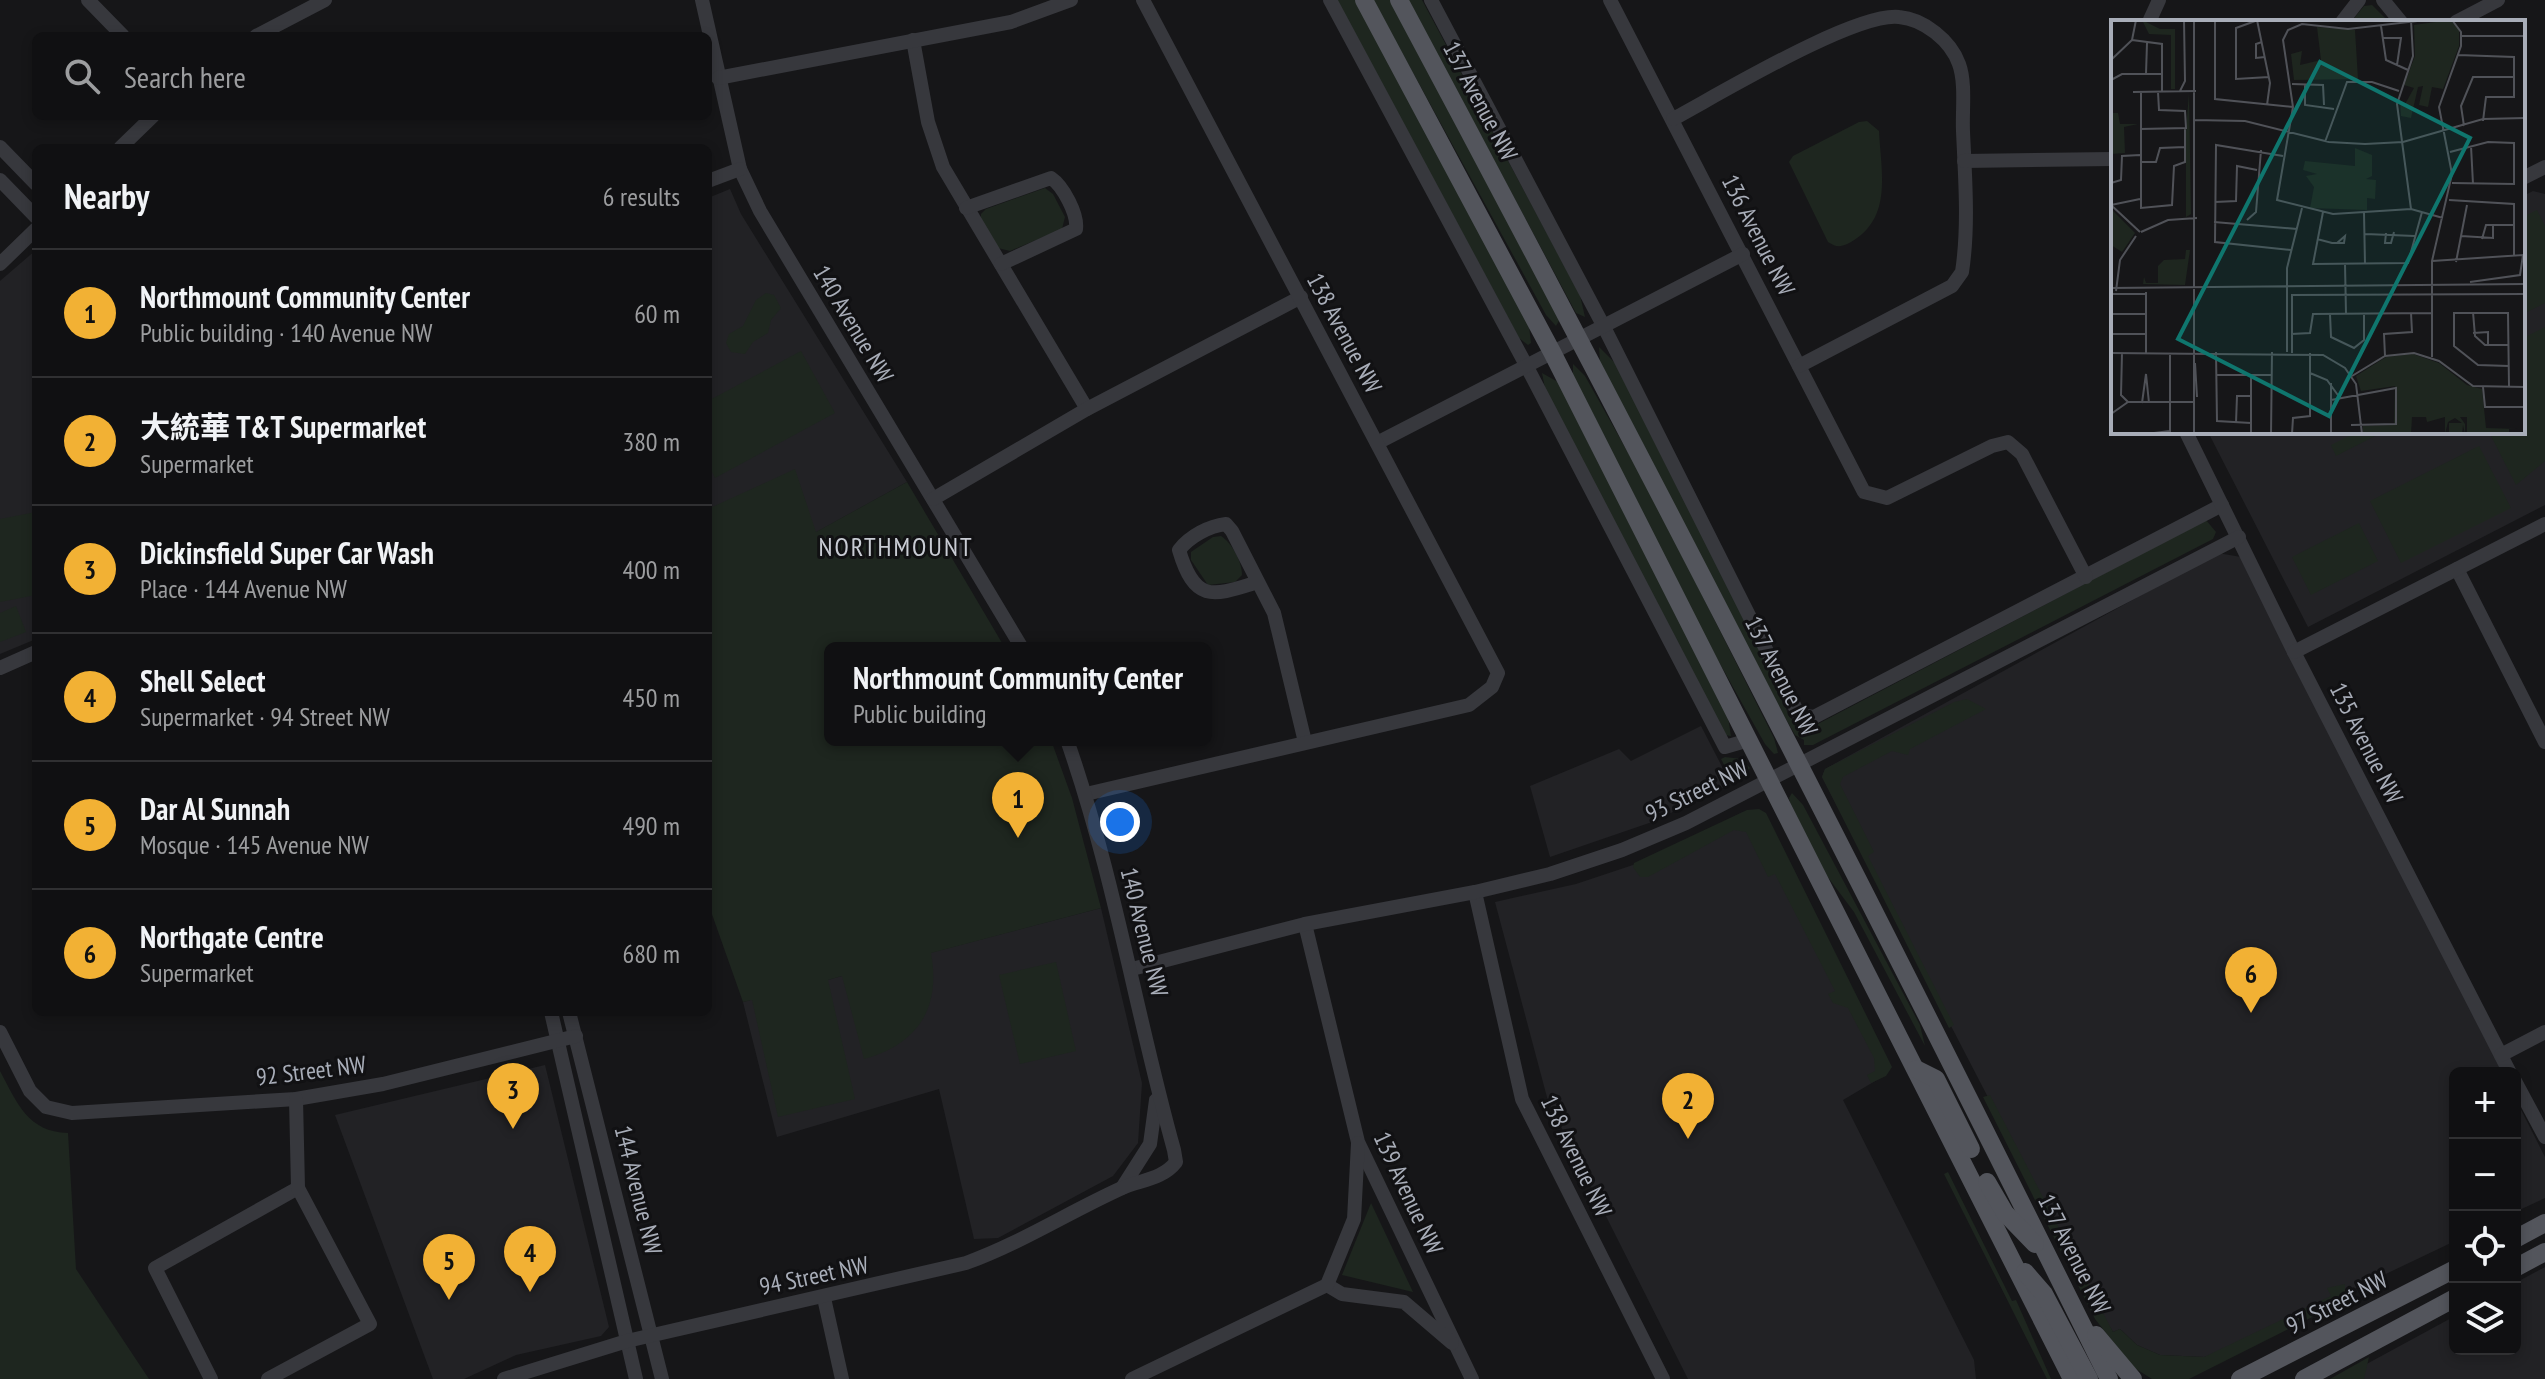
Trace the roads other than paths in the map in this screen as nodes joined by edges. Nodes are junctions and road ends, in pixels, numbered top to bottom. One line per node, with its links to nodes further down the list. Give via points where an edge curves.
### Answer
1 (88, 0): 19 (street)
2 (325, 0): 20 (street)
3 (702, 0): 21 (street, 140 Avenue NW)
4 (1071, 0): 22 (street, via 1011,22)
5 (1143, 0): 43 (street, 138 Avenue NW)
6 (1330, 0): 47 (street)
7 (1364, 0): 46 (main road)
8 (1399, 0): 45 (main road, 137 Avenue NW)
9 (1431, 0): 44 (street, 137 Avenue NW)
10 (1610, 0): 25 (street, 136 Avenue NW)
11 (2159, 0): 15 (street)
12 (2359, 0): 16 (street)
13 (2383, 0): 17 (street)
14 (2498, 0): 18 (street)
15 (2150, 20)
16 (2344, 20)
17 (2399, 20)
18 (2460, 20)
19 (119, 32)
20 (264, 32)
21 (709, 32)
22 (913, 40): 24 (street); 37 (street, via 928,122 943,167)
23 (712, 49): 24 (street, 140 Avenue NW)
24 (718, 78): 32 (street, 140 Avenue NW)
25 (1673, 119): 30 (street, via 1857,23 1899,17 1930,29 1960,66); 40 (street, 136 Avenue NW)
26 (149, 120): 27 (street)
27 (124, 144)
28 (0, 147): 35 (street)
29 (2111, 159): 30 (street)
30 (1964, 161): 48 (street, via 1965,253 1962,272 1952,286)
31 (2545, 167): 33 (street)
32 (740, 169): 36 (street); 52 (street, 140 Avenue NW)
33 (2525, 177)
34 (0, 180): 38 (street)
35 (32, 180)
36 (712, 180)
37 (966, 208): 42 (street); 42 (street, via 1036,181 1051,178 1058,183 1076,229)
38 (32, 213)
39 (32, 233): 41 (street)
40 (1743, 254): 44 (street); 48 (street, 136 Avenue NW)
41 (0, 264)
42 (1001, 264): 49 (street)
43 (1301, 297): 49 (street); 51 (street, 138 Avenue NW)
44 (1603, 325): 45 (street); 57 (street, 137 Avenue NW, via 1799,715 1814,717)
45 (1579, 337): 46 (street); 68 (main road, 137 Avenue NW)
46 (1552, 352): 47 (street); 64 (main road)
47 (1526, 365): 51 (street); 64 (street, via 1725,747)
48 (1799, 366): 57 (street, 136 Avenue NW, via 1864,492 1887,498 2008,442 2022,454)
49 (1087, 409): 52 (street)
50 (2187, 434): 53 (street, 135 Avenue NW)
51 (1377, 443): 65 (street, 138 Avenue NW, via 1498,673 1492,687 1469,705)
52 (933, 499): 59 (street, 140 Avenue NW)
53 (2222, 505): 55 (street, 135 Avenue NW); 57 (street)
54 (2545, 524): 56 (street)
55 (2239, 537): 60 (street, 135 Avenue NW); 68 (street, 93 Street NW)
56 (2457, 569): 60 (street); 63 (street)
57 (2086, 577)
58 (1258, 582): 58 (street, via 1226,524 1186,541 1179,550 1206,594); 65 (street, via 1274,613)
59 (1018, 642)
60 (2294, 652): 81 (street, 135 Avenue NW)
61 (32, 654): 62 (street)
62 (0, 668)
63 (2539, 717): 66 (street)
64 (1749, 740): 69 (main road)
65 (1305, 742): 70 (street)
66 (2545, 742)
67 (1069, 746): 70 (street, 140 Avenue NW)
68 (1800, 764): 69 (street, 93 Street NW); 83 (main road, 137 Avenue NW)
69 (1769, 780): 71 (main road); 72 (street, 93 Street NW, via 1622,850)
70 (1086, 794): 74 (street, 140 Avenue NW)
71 (1823, 887): 83 (main road, via 1885,980 1922,1054 1940,1068); 84 (main road)
72 (1475, 892): 73 (street, 93 Street NW); 115 (street, 138 Avenue NW, via 1522,1099)
73 (1305, 924): 74 (street, 93 Street NW); 89 (street, 139 Avenue NW)
74 (1132, 969): 85 (street, 140 Avenue NW)
75 (552, 1016): 80 (street, 144 Avenue NW)
76 (570, 1016): 79 (street, 144 Avenue NW)
77 (0, 1032): 87 (street, 92 Street NW, via 30,1091 46,1107 72,1113)
78 (2545, 1032): 81 (street)
79 (576, 1036): 80 (street, 92 Street NW); 103 (street, 144 Avenue NW)
80 (558, 1041): 87 (street, 92 Street NW, via 383,1084); 105 (street, 144 Avenue NW)
81 (2501, 1055): 82 (street, 135 Avenue NW)
82 (2507, 1067)
83 (1953, 1068): 96 (main road, 137 Avenue NW)
84 (1916, 1069): 95 (main road); 96 (main road, via 1936,1079 1999,1203)
85 (1158, 1091): 91 (street, 94 Street NW, via 1150,1144); 91 (street, 94 Street NW, via 1176,1162 1168,1172)
86 (2521, 1092): 88 (street)
87 (296, 1099): 90 (street)
88 (2545, 1137)
89 (1358, 1142): 99 (street, via 1354,1219); 106 (street, 139 Avenue NW)
90 (298, 1188): 107 (street, via 155,1268); 108 (street, via 370,1324)
91 (1122, 1188): 100 (street, 94 Street NW, via 1009,1248)
92 (2545, 1223): 93 (main road)
93 (2521, 1236)
94 (2545, 1252): 97 (main road)
95 (2010, 1255): 104 (main road); 118 (main road, via 2044,1294)
96 (2048, 1257): 101 (main road, 137 Avenue NW)
97 (2521, 1265)
98 (2449, 1272): 121 (main road, 97 Street NW)
99 (1327, 1285): 106 (street, via 1342,1294 1404,1302); 113 (street)
100 (824, 1298): 103 (street, 94 Street NW); 112 (street)
101 (2070, 1300): 119 (main road, 137 Avenue NW); 120 (main road)
102 (2449, 1301): 122 (main road, 97 Street NW)
103 (652, 1335): 105 (street, 94 Street NW); 111 (street, 144 Avenue NW)
104 (2051, 1337): 116 (main road); 117 (main road)
105 (627, 1341): 109 (street, 94 Street NW); 110 (street, 144 Avenue NW)
106 (1456, 1347): 114 (street, 139 Avenue NW)
107 (211, 1379)
108 (268, 1379)
109 (504, 1379)
110 (636, 1379)
111 (662, 1379)
112 (842, 1379)
113 (1132, 1379)
114 (1472, 1379)
115 (1663, 1379)
116 (2058, 1379)
117 (2072, 1379)
118 (2089, 1379)
119 (2109, 1379)
120 (2133, 1379)
121 (2240, 1379)
122 (2304, 1379)

